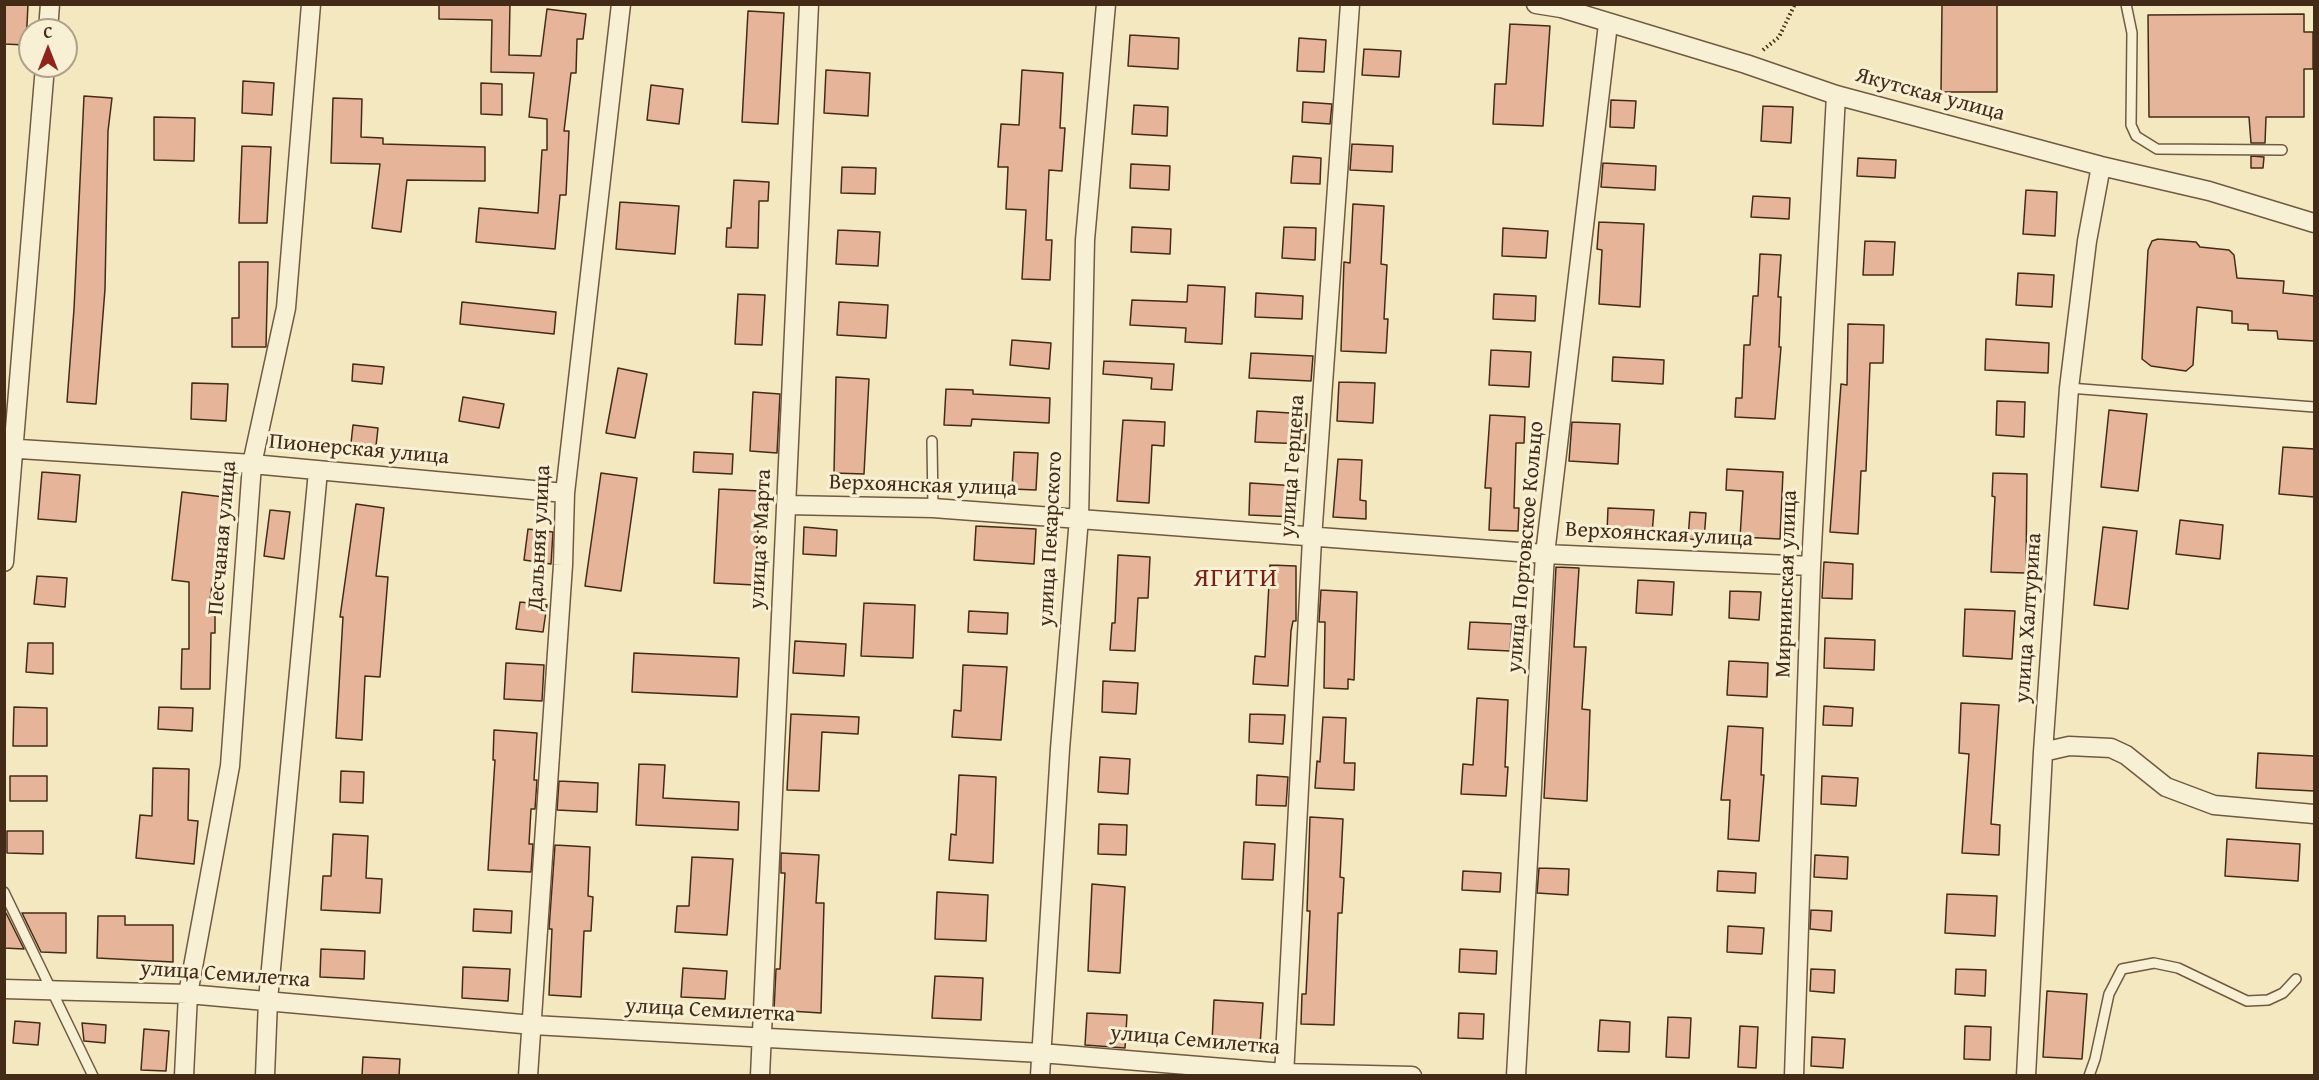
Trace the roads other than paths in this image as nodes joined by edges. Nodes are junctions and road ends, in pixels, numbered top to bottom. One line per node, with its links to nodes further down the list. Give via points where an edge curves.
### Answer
1 (311, 4): 18 (street, Песчаная улица, via 286,308)
2 (621, 4): 20 (street, Дальняя улица)
3 (809, 4): 21 (street, улица 8 Марта)
4 (1106, 4): 23 (street, улица Пекарского, via 1085,240)
5 (1350, 4): 24 (street, улица Герцена)
6 (1536, 4): 8 (street, Якутская улица)
7 (2126, 4): 11 (lane, via 2132,33 2131,125 2136,136 2157,149)
8 (1608, 24): 10 (street, Якутская улица); 25 (street, улица Портовское Кольцо)
9 (44, 78): 17 (street)
10 (1836, 95): 12 (street, Якутская улица); 27 (street, Мирнинская улица)
11 (2282, 150)
12 (2100, 165): 13 (street, Якутская улица, via 2210,191); 14 (street, улица Халтурина)
13 (2314, 223)
14 (2069, 388): 15 (lane); 28 (street, улица Халтурина)
15 (2314, 407)
16 (932, 441): 22 (lane)
17 (9, 448): 18 (street, Пионерская улица); 26 (street)
18 (252, 464): 19 (street, Пионерская улица); 33 (street, Песчаная улица, via 230,766)
19 (318, 471): 20 (street, Пионерская улица); 34 (street)
20 (565, 493): 35 (street, Дальняя улица)
21 (787, 505): 22 (street, Верхоянская улица); 36 (street, улица 8 Марта)
22 (933, 508): 23 (street, Верхоянская улица)
23 (1079, 518): 24 (street, Верхоянская улица); 37 (street, улица Пекарского)
24 (1312, 539): 25 (street, Верхоянская улица); 38 (street, улица Герцена)
25 (1545, 554): 27 (street, Верхоянская улица); 46 (street, улица Портовское Кольцо)
26 (4, 562)
27 (1811, 566): 47 (street, Мирнинская улица)
28 (2043, 752): 29 (street, via 2069,746 2111,748 2166,787 2214,805); 48 (street, улица Халтурина)
29 (2314, 814)
30 (4, 892): 39 (lane)
31 (2296, 979): 49 (lane, via 2283,993 2268,1000 2247,1000 2178,968 2154,963 2122,969 2109,994)
32 (4, 989): 33 (street, улица Семилетка)
33 (189, 994): 34 (street, улица Семилетка); 40 (street, Песчаная улица)
34 (268, 1000): 35 (street, улица Семилетка); 41 (street)
35 (533, 1025): 36 (street, улица Семилетка); 42 (street, Дальняя улица)
36 (762, 1039): 37 (street, улица Семилетка); 43 (street, улица 8 Марта)
37 (1041, 1053): 38 (street, улица Семилетка); 44 (street, улица Пекарского)
38 (1284, 1074): 45 (street, улица Семилетка)
39 (93, 1076)
40 (184, 1076)
41 (265, 1076)
42 (528, 1076)
43 (760, 1076)
44 (1040, 1076)
45 (1412, 1076)
46 (1516, 1076)
47 (1794, 1076)
48 (2026, 1076)
49 (2089, 1076)

